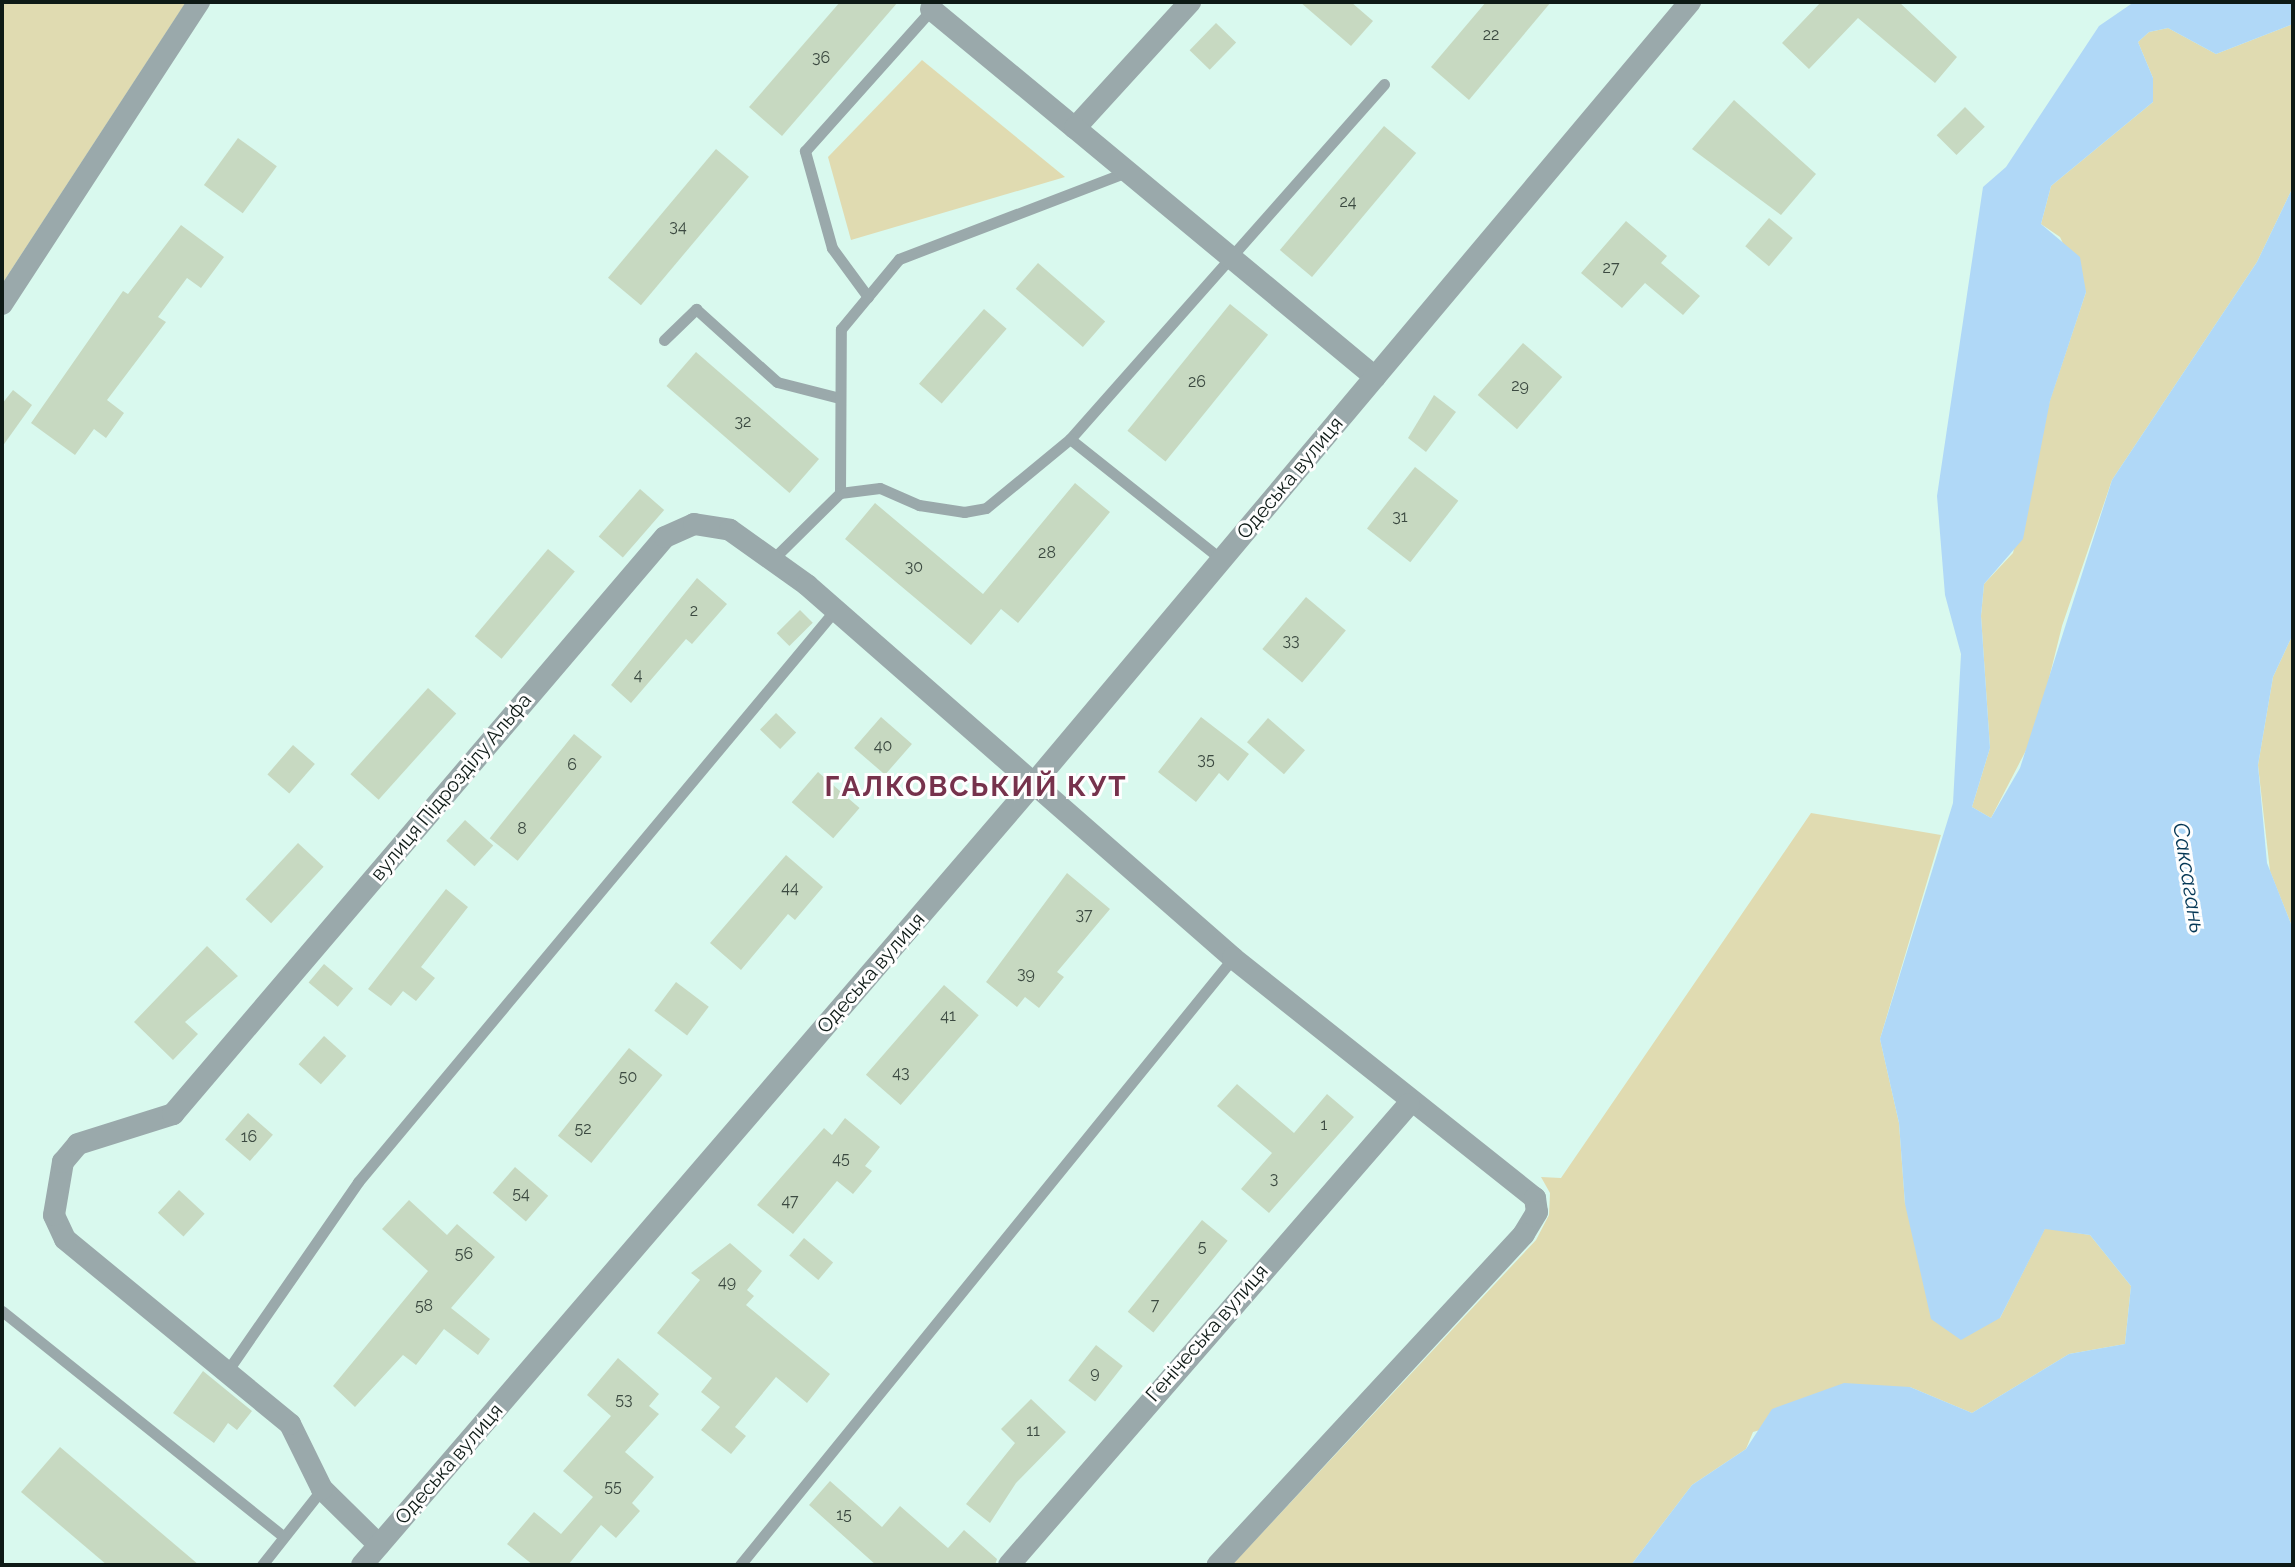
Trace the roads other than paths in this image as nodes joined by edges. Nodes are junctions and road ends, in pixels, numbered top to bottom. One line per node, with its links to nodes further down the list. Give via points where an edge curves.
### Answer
1 (199, 2): 10 (street)
2 (1190, 2): 6 (street)
3 (1690, 2): 12 (street, Одеська вулиця)
4 (930, 4): 6 (street); 9 (lane, via 805,151 832,248)
5 (1384, 84): 8 (lane)
6 (1075, 128): 7 (street)
7 (1128, 172): 8 (street); 9 (lane, via 899,259)
8 (1231, 257): 12 (street); 14 (lane)
9 (868, 297): 13 (lane, via 841,329)
10 (2, 304)
11 (664, 340): 13 (lane, via 696,309 777,382)
12 (1375, 377): 17 (street, Одеська вулиця)
13 (840, 398): 15 (lane)
14 (1070, 439): 15 (lane, via 986,508 964,512 919,505 880,488); 17 (lane)
15 (840, 493): 16 (lane)
16 (772, 560): 18 (street, вулиця Підрозділу Альфа); 23 (street, вулиця Підрозділу Альфа, via 730,530 694,524 665,537 173,1114 78,1144 63,1162 54,1215 65,1239)
17 (1222, 560): 19 (street, Одеська вулиця)
18 (835, 610): 19 (street, вулиця Підрозділу Альфа); 23 (lane, via 358,1182)
19 (1035, 782): 20 (street, вулиця Підрозділу Альфа, via 1063,814); 26 (street, Одеська вулиця)
20 (1233, 958): 21 (street, вулиця Підрозділу Альфа); 29 (lane)
21 (1409, 1104): 30 (street, Генічеська вулиця); 31 (street, вулиця Підрозділу Альфа, via 1525,1185 1537,1212 1524,1234)
22 (2, 1311): 25 (lane)
23 (228, 1370): 24 (street, via 290,1424)
24 (322, 1489): 25 (lane); 26 (street)
25 (284, 1537): 27 (lane)
26 (379, 1545): 28 (street, Одеська вулиця)
27 (262, 1565)
28 (362, 1565)
29 (740, 1565)
30 (1009, 1565)
31 (1217, 1565)

